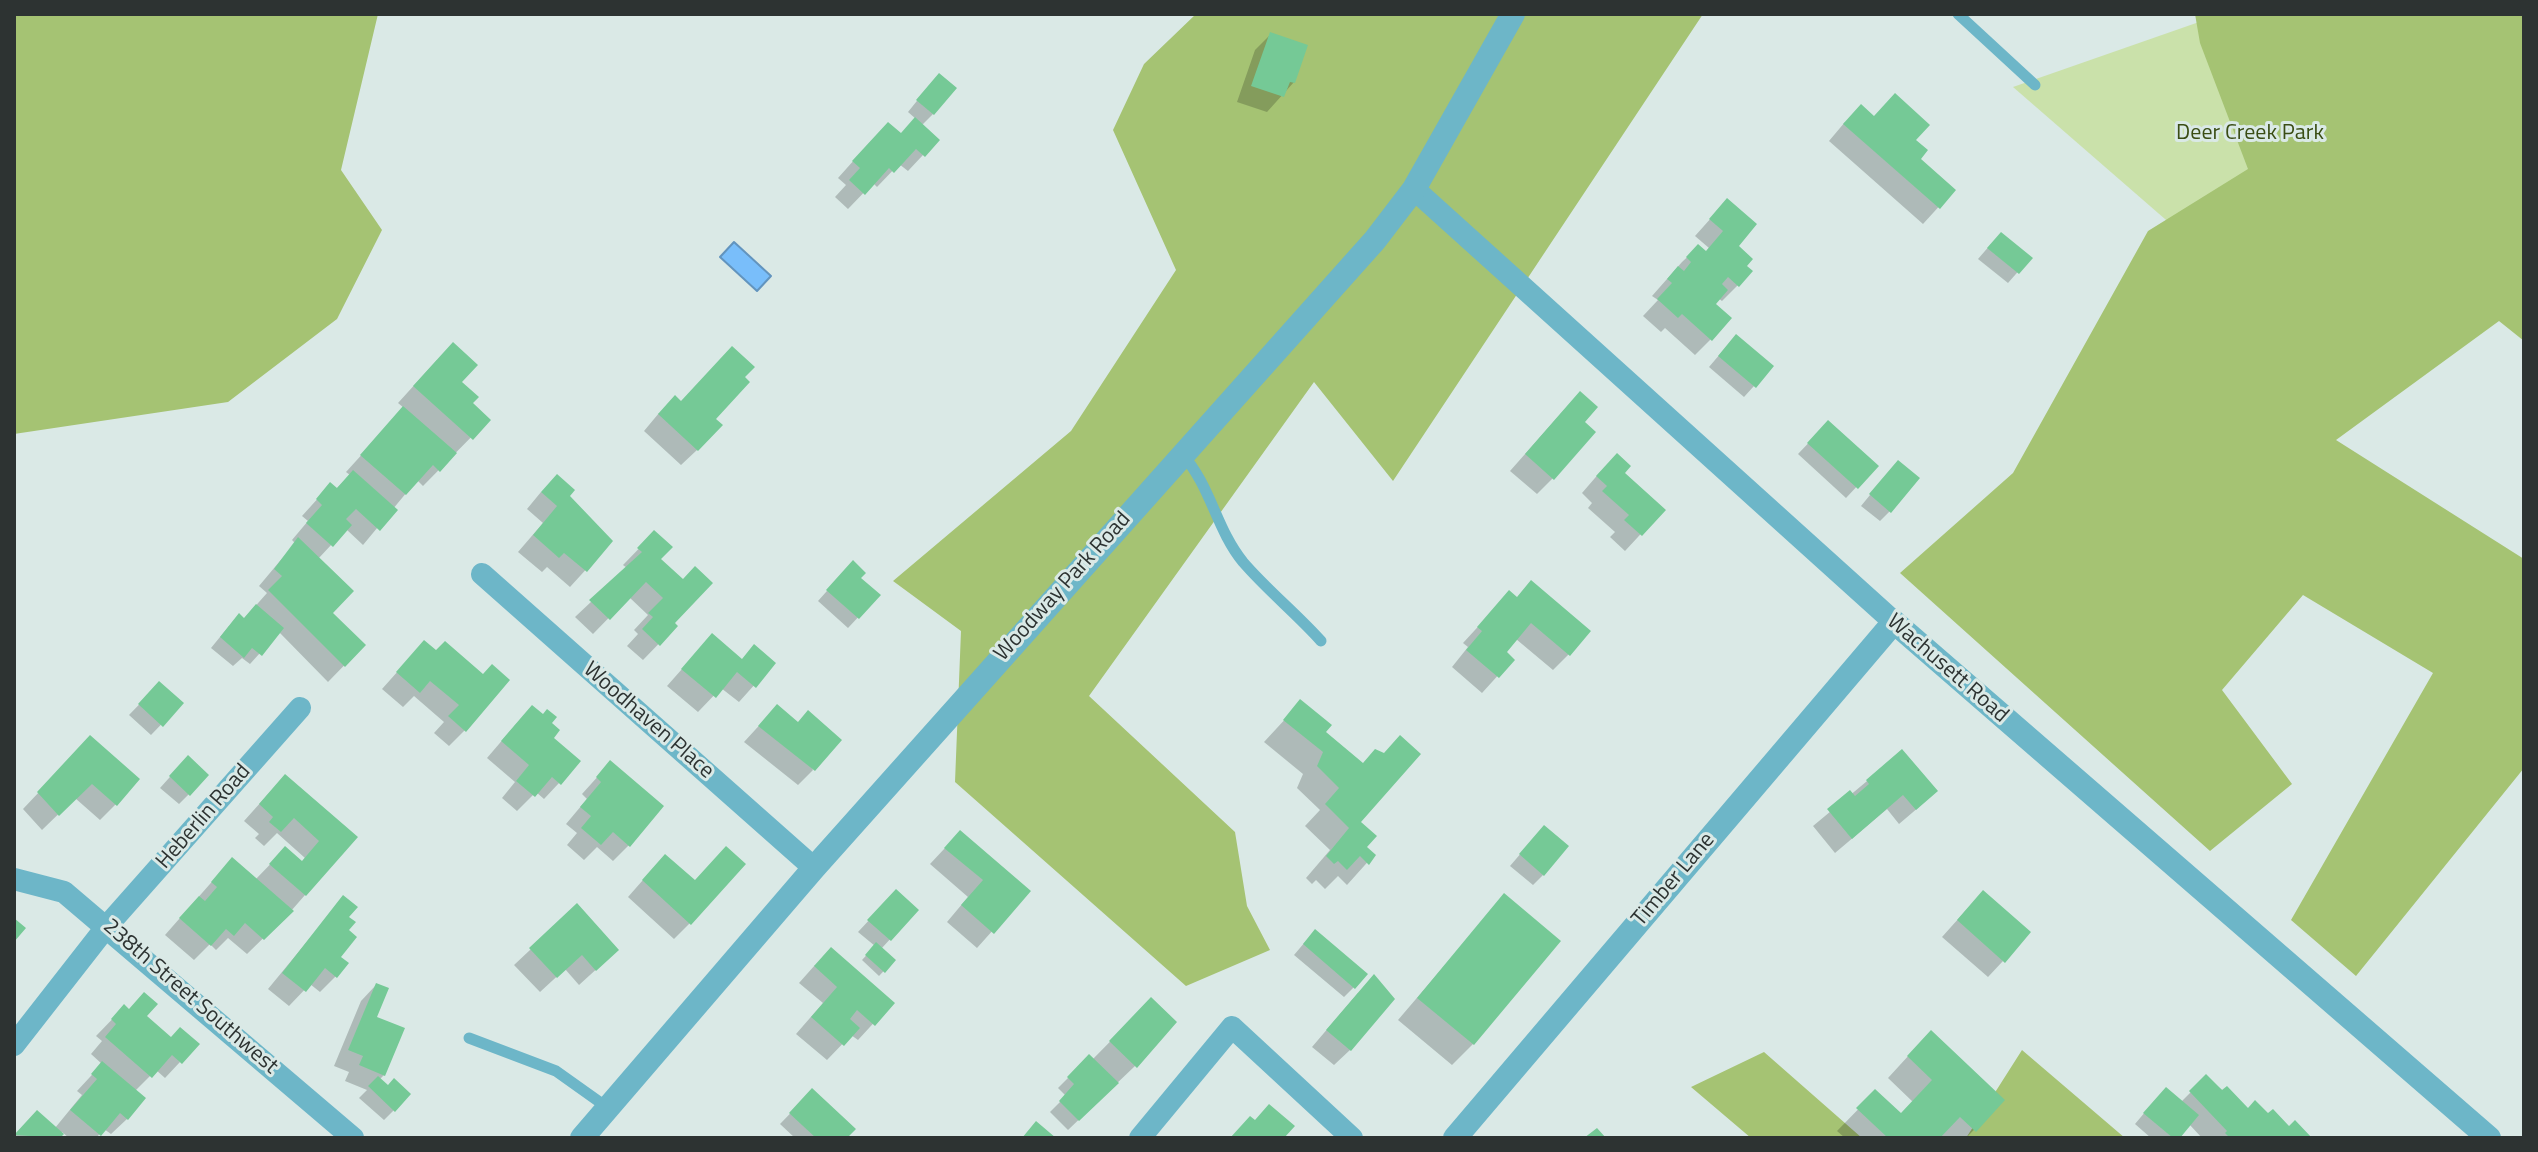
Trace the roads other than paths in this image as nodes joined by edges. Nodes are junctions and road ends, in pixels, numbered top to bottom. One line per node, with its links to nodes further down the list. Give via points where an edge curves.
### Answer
1 (1513, 14): 4 (street, Woodway Park Road)
2 (1958, 14): 3 (lane)
3 (2035, 85)
4 (1414, 189): 5 (street, Woodway Park Road, via 1375,240); 7 (street, Wachusett Road)
5 (1182, 454): 8 (lane, via 1206,486 1243,562); 10 (street, Woodway Park Road)
6 (482, 574): 10 (street, Woodhaven Place)
7 (1894, 622): 20 (street, Timber Lane); 21 (street, Wachusett Road)
8 (1321, 641)
9 (300, 708): 12 (street, Heberlin Road)
10 (814, 868): 15 (street, Woodway Park Road)
11 (14, 879): 12 (street, 238th Street Southwest, via 64,892)
12 (107, 926): 14 (street, Heberlin Road); 16 (street, 238th Street Southwest)
13 (469, 1038): 15 (lane, via 556,1071)
14 (14, 1045)
15 (608, 1108): 17 (street, Woodway Park Road)
16 (353, 1138)
17 (582, 1138)
18 (1140, 1138): 19 (street, via 1232,1027)
19 (1352, 1138)
20 (1455, 1138)
21 (2489, 1138)

